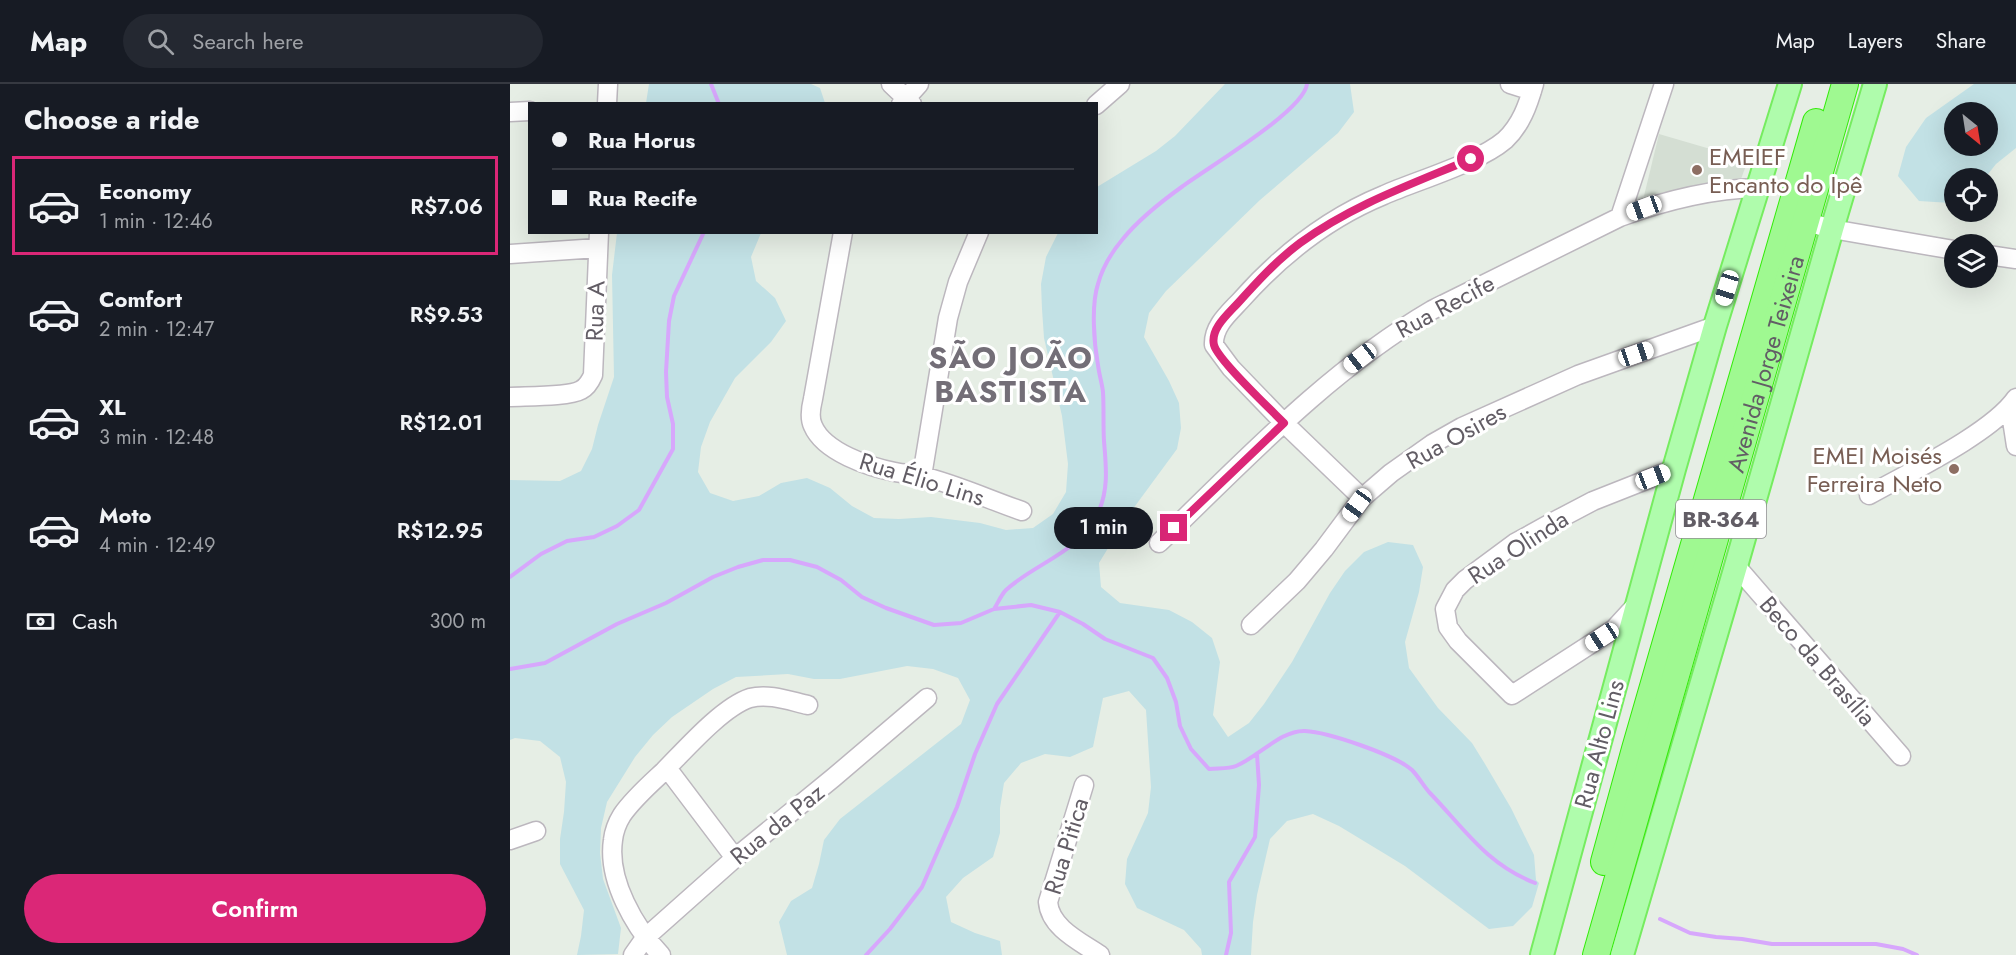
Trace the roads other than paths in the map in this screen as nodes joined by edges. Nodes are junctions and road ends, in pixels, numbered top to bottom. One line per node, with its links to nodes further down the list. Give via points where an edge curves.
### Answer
1 (608, 84): 12 (street)
2 (891, 84): 13 (street)
3 (919, 84): 13 (street)
4 (1120, 84): 14 (street)
5 (1510, 84): 11 (street)
6 (1664, 84): 18 (street)
7 (1790, 84): 17 (main road)
8 (1827, 84): 55 (highway, Avenida Jorge Teixeira / BR-364)
9 (1845, 84): 19 (highway, Avenida Jorge Teixeira / BR-364)
10 (1875, 84): 20 (main road)
11 (1533, 87): 31 (street, via 1519,123 1493,149 1382,195 1331,223 1267,271 1222,321 1215,334 1216,350)
12 (607, 102)
13 (906, 102)
14 (1098, 103)
15 (528, 111): 16 (street)
16 (510, 112)
17 (1758, 188): 18 (street, Rua Recife, via 1714,191); 28 (main road, Rua Alto Lins)
18 (1620, 217): 31 (street, Rua Recife, via 1405,326 1343,371)
19 (1807, 222): 20 (street); 56 (highway, Avenida Jorge Teixeira / BR-364)
20 (1832, 229): 24 (street); 39 (main road)
21 (843, 234): 34 (street, Rua Élio Lins, via 813,399 812,426 822,439 857,461)
22 (978, 234): 34 (street, via 948,318)
23 (598, 240): 25 (street); 29 (street, Rua A, via 593,375 585,388 573,393)
24 (1944, 248)
25 (510, 254)
26 (1998, 256): 27 (street)
27 (2016, 259)
28 (1715, 326): 33 (main road, Rua Alto Lins); 36 (street, Rua Osires, via 1578,375 1462,427 1417,453)
29 (510, 397)
30 (2013, 403): 32 (street); 35 (street, via 1961,442)
31 (1284, 423): 36 (street); 38 (street, Rua Recife)
32 (2016, 446)
33 (1674, 470): 40 (main road, Rua Alto Lins); 40 (street, Rua Olinda, via 1593,501 1515,543 1455,590 1445,609 1448,627 1458,642 1512,695 1614,629)
34 (922, 476): 37 (street, Rua Élio Lins)
35 (1869, 495)
36 (1362, 498): 41 (street, Rua Osires, via 1297,581)
37 (1022, 511)
38 (1159, 543)
39 (1736, 566): 44 (street, Beco da Brasília); 57 (main road)
40 (1637, 604): 54 (main road, Rua Alto Lins)
41 (1251, 625)
42 (927, 698): 49 (street, Rua da Paz)
43 (808, 705): 45 (street, via 761,696 746,699 700,734)
44 (1901, 756)
45 (667, 768): 49 (street); 50 (street, via 624,813 613,839 614,868 629,910)
46 (1084, 786): 51 (street, Rua Pitica, via 1048,902 1059,926)
47 (536, 831): 48 (street)
48 (510, 840)
49 (735, 858): 50 (street, Rua da Paz)
50 (645, 938): 52 (street, Rua da Paz); 53 (street)
51 (1094, 953)
52 (633, 955)
53 (661, 955)
54 (1542, 955)
55 (1578, 955)
56 (1596, 955)
57 (1622, 955)

